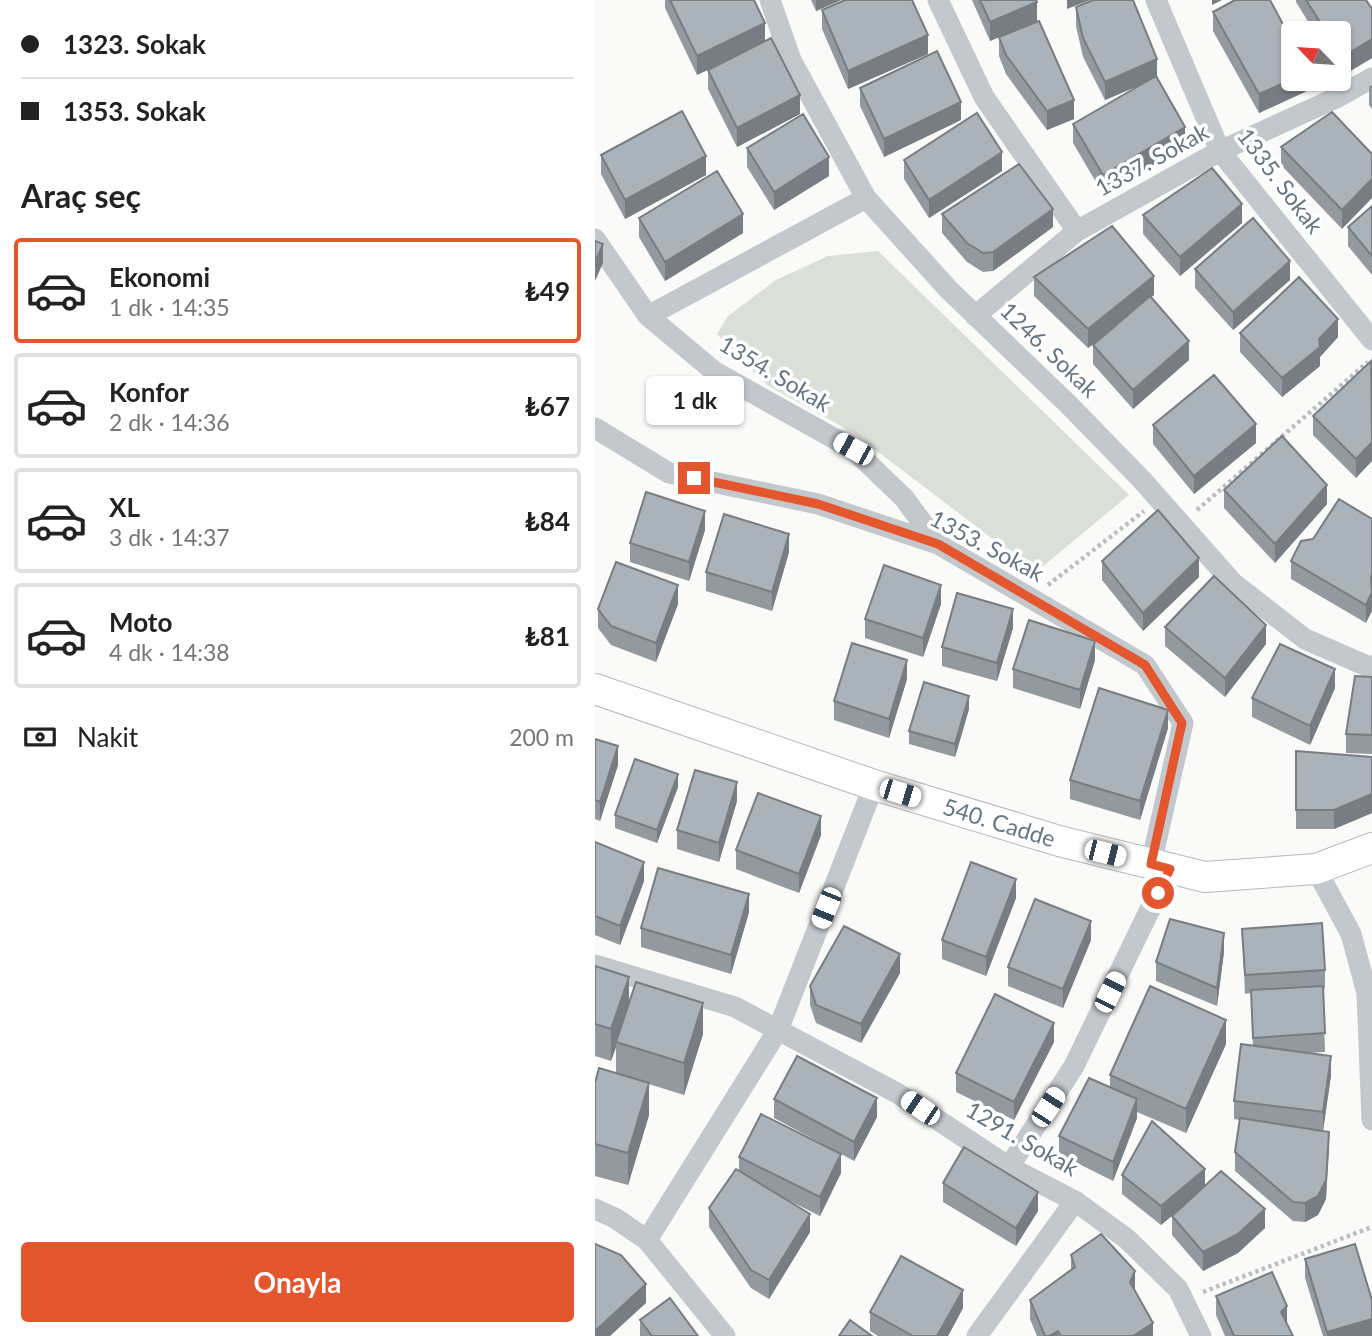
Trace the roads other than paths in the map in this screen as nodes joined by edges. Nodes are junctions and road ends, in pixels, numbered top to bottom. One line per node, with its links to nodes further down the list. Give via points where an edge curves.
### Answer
1 (770, 0): 6 (street, 1246. Sokak, via 791,60)
2 (937, 0): 7 (street, via 984,97)
3 (1156, 0): 5 (street, 1335. Sokak)
4 (1372, 78): 5 (street, 1337. Sokak)
5 (1220, 151): 7 (street, 1337. Sokak); 11 (street, 1335. Sokak)
6 (866, 198): 9 (street); 10 (street, 1246. Sokak)
7 (1077, 232): 10 (street, 1337. Sokak)
8 (595, 239): 9 (street, 1354. Sokak)
9 (648, 316): 13 (street, 1354. Sokak, via 715,372 853,449 904,498)
10 (975, 316): 14 (street, 1246. Sokak, via 1069,404 1233,583 1305,639)
11 (1372, 340)
12 (595, 428): 13 (street, 1353. Sokak, via 669,473 818,504)
13 (938, 544): 18 (street, 1353. Sokak, via 1145,665 1182,723)
14 (1372, 666)
15 (600, 687): 16 (street, 540. Cadde)
16 (874, 785): 18 (street, 540. Cadde, via 1059,841); 21 (street)
17 (1372, 848): 19 (street, 540. Cadde)
18 (1161, 866): 19 (street, 540. Cadde, via 1205,877); 23 (street, 1353. Sokak, via 1074,1066)
19 (1316, 869): 22 (street, via 1351,934 1367,993)
20 (595, 965): 21 (street, 1291. Sokak, via 735,1007)
21 (778, 1030): 23 (street, 1291. Sokak, via 897,1093); 26 (street)
22 (1372, 1120)
23 (1009, 1167): 24 (street, 1291. Sokak)
24 (1075, 1201): 28 (street); 29 (street, 1291. Sokak, via 1127,1239 1178,1289)
25 (595, 1209): 26 (street)
26 (647, 1240): 27 (street)
27 (725, 1336)
28 (977, 1336)
29 (1201, 1336)

